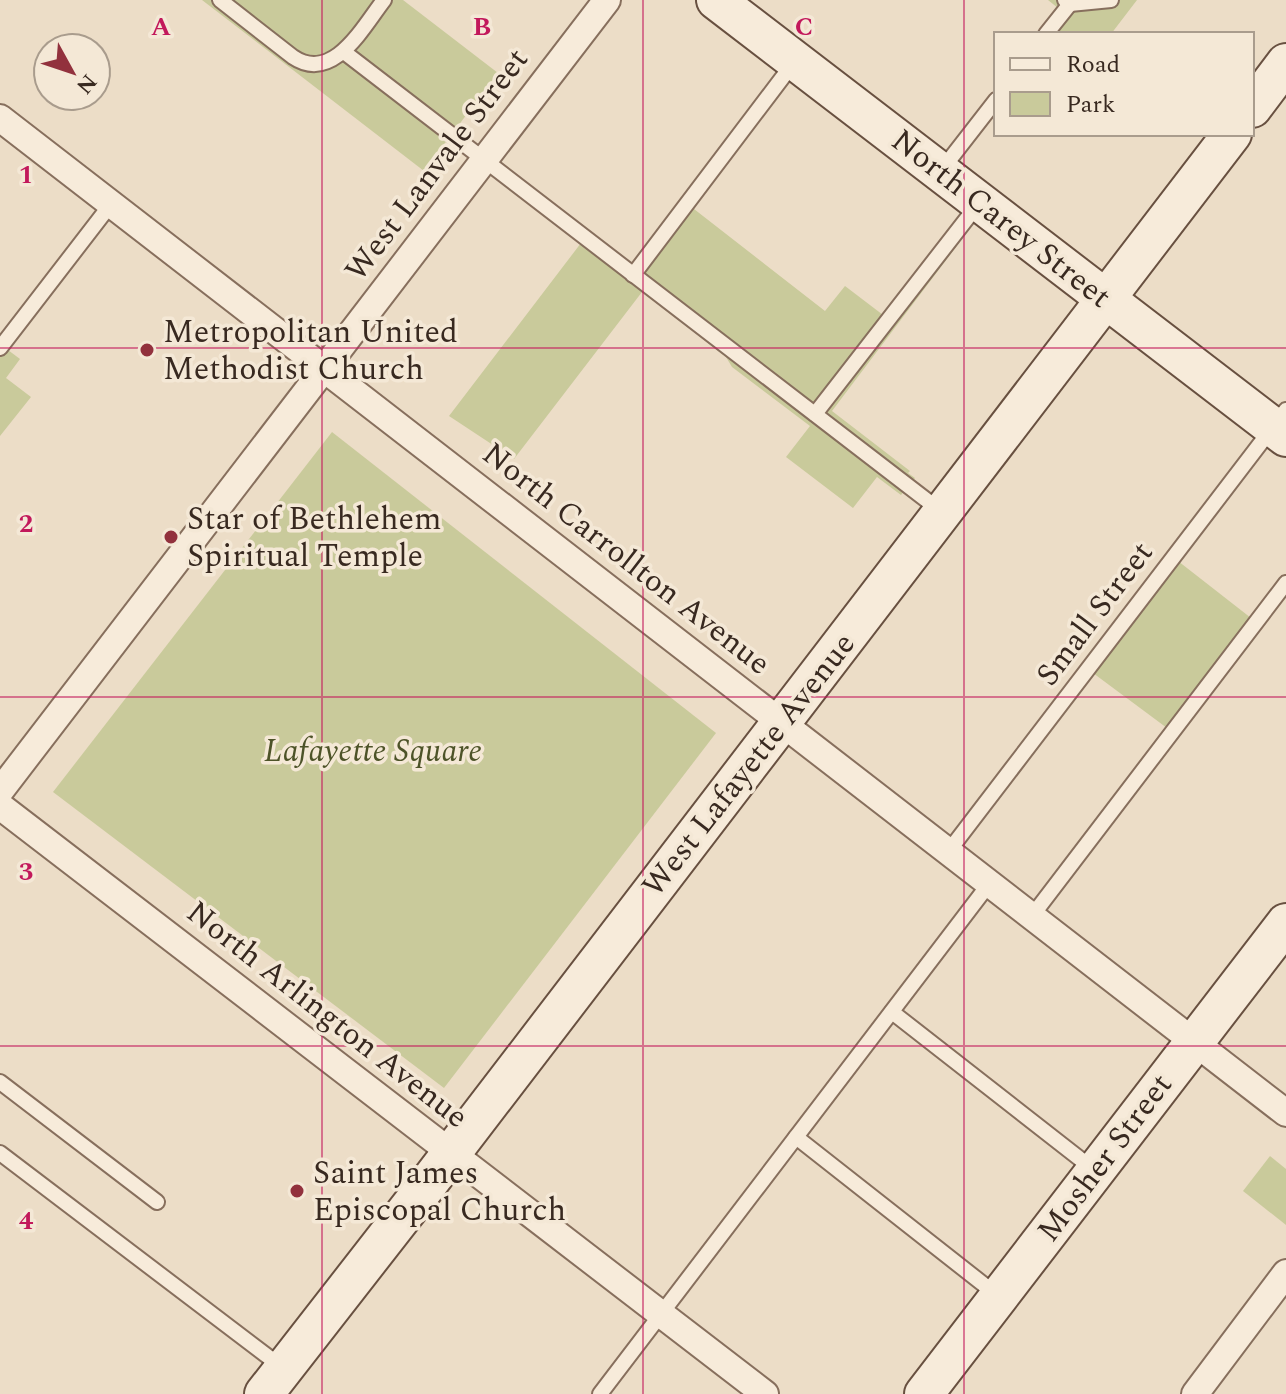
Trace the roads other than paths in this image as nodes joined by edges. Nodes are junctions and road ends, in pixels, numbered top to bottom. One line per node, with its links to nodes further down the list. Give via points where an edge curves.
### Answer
1 (220, 0): 8 (lane, via 302,64 325,63)
2 (384, 0): 8 (lane)
3 (607, 0): 15 (street, West Lanvale Street)
4 (716, 0): 9 (main road, North Carey Street)
5 (1111, 0): 6 (lane)
6 (1067, 2): 7 (lane)
7 (1047, 32)
8 (344, 52): 15 (lane)
9 (795, 61): 16 (main road, North Carey Street); 19 (lane)
10 (1286, 63): 12 (main road)
11 (994, 103): 16 (lane)
12 (1254, 105)
13 (0, 118): 18 (street, North Carrollton Avenue)
14 (1230, 136): 20 (main road, West Lafayette Avenue)
15 (484, 160): 19 (lane); 22 (street, West Lanvale Street)
16 (940, 172): 17 (main road, North Carey Street)
17 (979, 202): 20 (main road, North Carey Street); 23 (lane)
18 (111, 204): 21 (lane); 22 (street, North Carrollton Avenue)
19 (633, 275): 23 (lane)
20 (1105, 299): 24 (main road, North Carey Street); 25 (main road, West Lafayette Avenue)
21 (0, 348)
22 (325, 368): 27 (street, North Carrollton Avenue); 28 (street, West Lanvale Street)
23 (815, 414): 25 (lane)
24 (1282, 425): 30 (lane, Small Street)
25 (942, 512): 27 (main road, West Lafayette Avenue)
26 (1286, 583): 32 (lane)
27 (781, 722): 30 (street, North Carrollton Avenue); 40 (main road, West Lafayette Avenue)
28 (0, 791)
29 (0, 806): 40 (street, North Arlington Avenue)
30 (948, 852): 31 (street, North Carrollton Avenue)
31 (989, 884): 32 (street, North Carrollton Avenue); 34 (lane)
32 (1032, 916): 35 (street, North Carrollton Avenue)
33 (1286, 923): 35 (main road, Mosher Street)
34 (892, 1012): 38 (lane); 41 (lane)
35 (1194, 1042): 37 (street, North Carrollton Avenue); 41 (main road, Mosher Street)
36 (0, 1082): 42 (lane)
37 (1286, 1113)
38 (796, 1137): 44 (lane); 45 (lane)
39 (0, 1153): 46 (lane)
40 (452, 1153): 45 (street, North Arlington Avenue); 46 (main road, West Lafayette Avenue)
41 (1095, 1171): 44 (main road, Mosher Street)
42 (157, 1202)
43 (1286, 1273): 50 (street)
44 (999, 1296): 49 (main road, Mosher Street)
45 (661, 1314): 47 (lane); 48 (street, North Arlington Avenue)
46 (274, 1381)
47 (600, 1394)
48 (765, 1394)
49 (924, 1394)
50 (1195, 1394)

